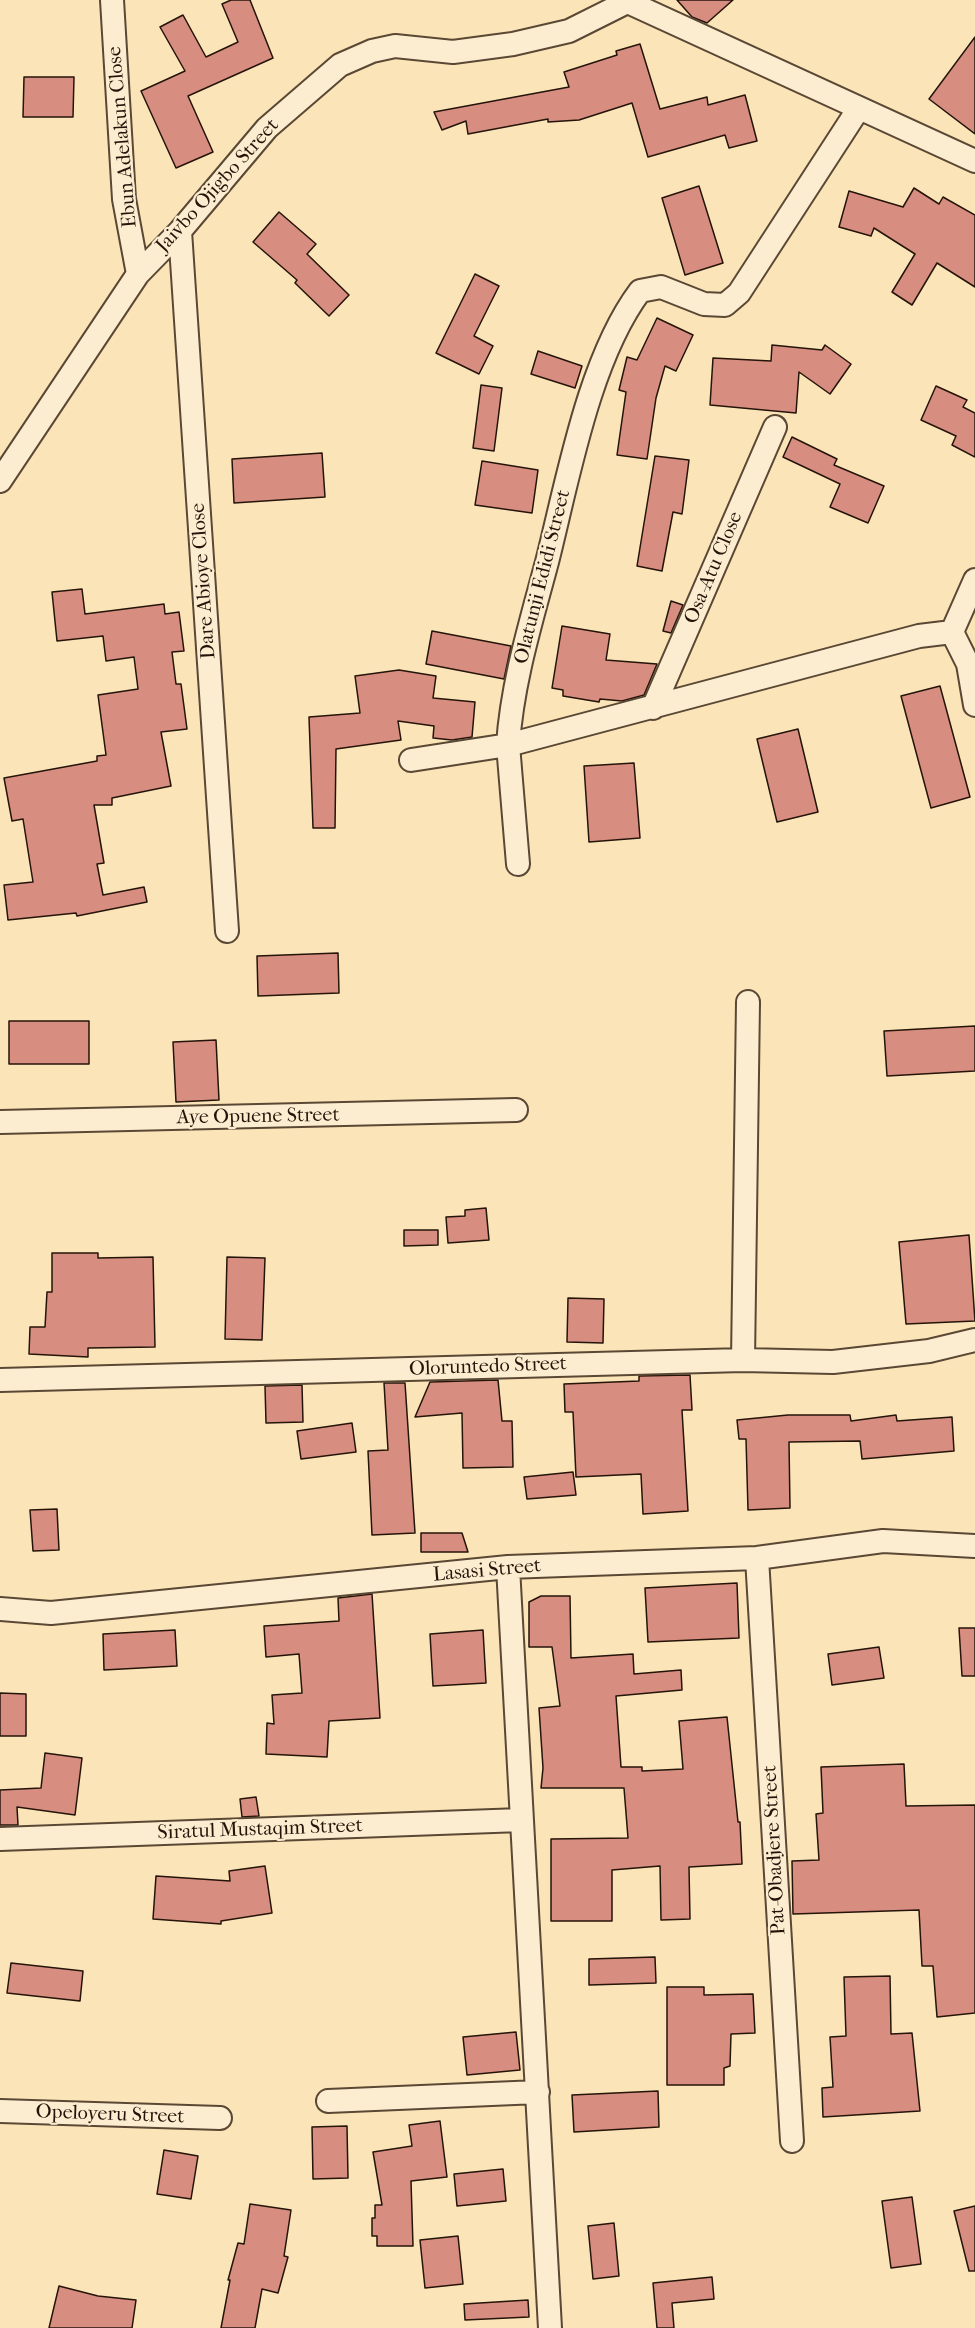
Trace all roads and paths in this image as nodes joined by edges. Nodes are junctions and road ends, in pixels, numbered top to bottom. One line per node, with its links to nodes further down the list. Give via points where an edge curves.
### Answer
1 (112, 0): 6 (street, Ebun Adelakun Close, via 124,199)
2 (631, 1): 3 (street); 5 (street, Jaivbo Ojigbo Street, via 568,31 513,44 453,52 395,46 340,64 267,128)
3 (859, 108): 4 (street); 13 (street, Olatunji Edidi Street, via 739,293 725,305 704,304 661,287 640,291 626,310 582,423 513,694)
4 (975, 161)
5 (180, 231): 6 (street, Jaivbo Ojigbo Street); 16 (street, Dare Abioye Close)
6 (138, 274): 8 (street, Jaivbo Ojigbo Street)
7 (775, 427): 12 (street, Osa-Atu Close)
8 (0, 481)
9 (975, 580): 10 (street)
10 (952, 632): 11 (street, via 968,664); 12 (street, via 919,636)
11 (975, 705)
12 (653, 708): 13 (street)
13 (508, 745): 14 (street); 15 (street, Olatunji Edidi Street)
14 (411, 760)
15 (518, 864)
16 (227, 931)
17 (748, 1002): 21 (street)
18 (516, 1110): 19 (street, Aye Opuene Street)
19 (0, 1122)
20 (975, 1340): 21 (street, Oloruntedo Street, via 929,1351 833,1362)
21 (742, 1360): 22 (street, Oloruntedo Street)
22 (0, 1380)
23 (975, 1546): 24 (street, Lasasi Street, via 883,1541)
24 (757, 1558): 25 (street, Lasasi Street); 33 (street, Pat-Obadjere Street)
25 (508, 1567): 26 (street, Lasasi Street, via 51,1613); 27 (street)
26 (0, 1610)
27 (521, 1820): 28 (street, Siratul Mustaqim Street); 29 (street)
28 (0, 1839)
29 (538, 2092): 30 (street); 34 (street)
30 (328, 2101)
31 (0, 2111): 32 (street, Opeloyeru Street)
32 (220, 2118)
33 (792, 2141)
34 (550, 2328)

